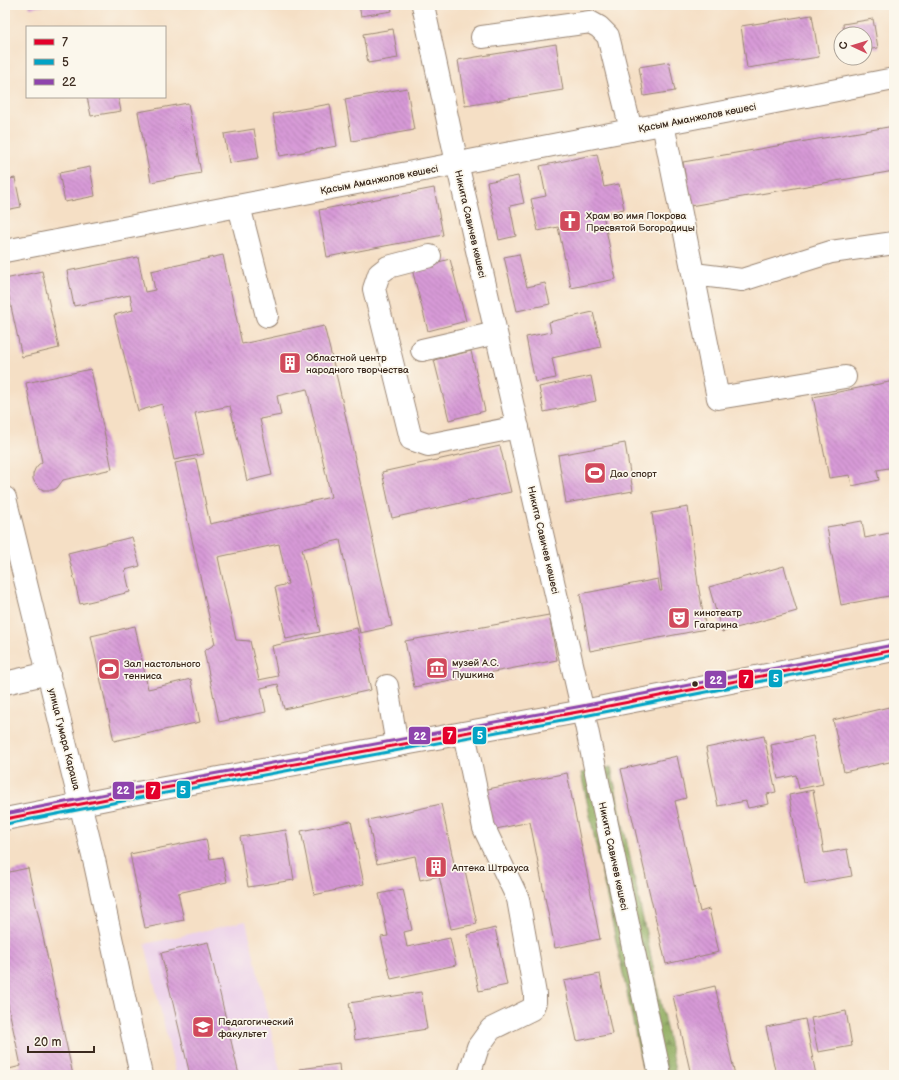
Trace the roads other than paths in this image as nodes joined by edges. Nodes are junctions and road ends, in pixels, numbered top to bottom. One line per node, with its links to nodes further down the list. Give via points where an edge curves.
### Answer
1 (423, 5): 6 (street, Никита Савичев көшесі)
2 (482, 37): 5 (street, via 590,22 599,27 608,36)
3 (894, 79): 4 (street, Қасым Аманжолов көшесі)
4 (663, 124): 5 (street, Қасым Аманжолов көшесі); 11 (street)
5 (631, 130): 6 (street, Қасым Аманжолов көшесі)
6 (456, 163): 7 (street, Қасым Аманжолов көшесі); 13 (street, Никита Савичев көшесі)
7 (239, 206): 9 (street, Қасым Аманжолов көшесі); 12 (street)
8 (894, 243): 11 (street, via 831,252 742,280)
9 (5, 251)
10 (430, 256): 16 (street, via 388,267 379,274 374,289 411,439 428,445)
11 (694, 274): 15 (street, via 718,398)
12 (267, 316)
13 (496, 333): 14 (street); 16 (street, Никита Савичев көшесі)
14 (422, 350)
15 (845, 377)
16 (518, 427): 22 (street, Никита Савичев көшесі)
17 (5, 498): 19 (street, улица Гумара Караша)
18 (894, 650): 22 (street)
19 (48, 673): 20 (street); 25 (street, улица Гумара Караша)
20 (5, 684)
21 (387, 686): 24 (street)
22 (584, 718): 23 (street); 29 (street, Никита Савичев көшесі)
23 (464, 733): 24 (street); 28 (street, via 484,828 518,899 535,994 532,1009 491,1029 478,1046)
24 (397, 745): 25 (street)
25 (80, 804): 26 (street); 27 (street, улица Гумара Караша)
26 (5, 819)
27 (141, 1075)
28 (469, 1075)
29 (660, 1075)

